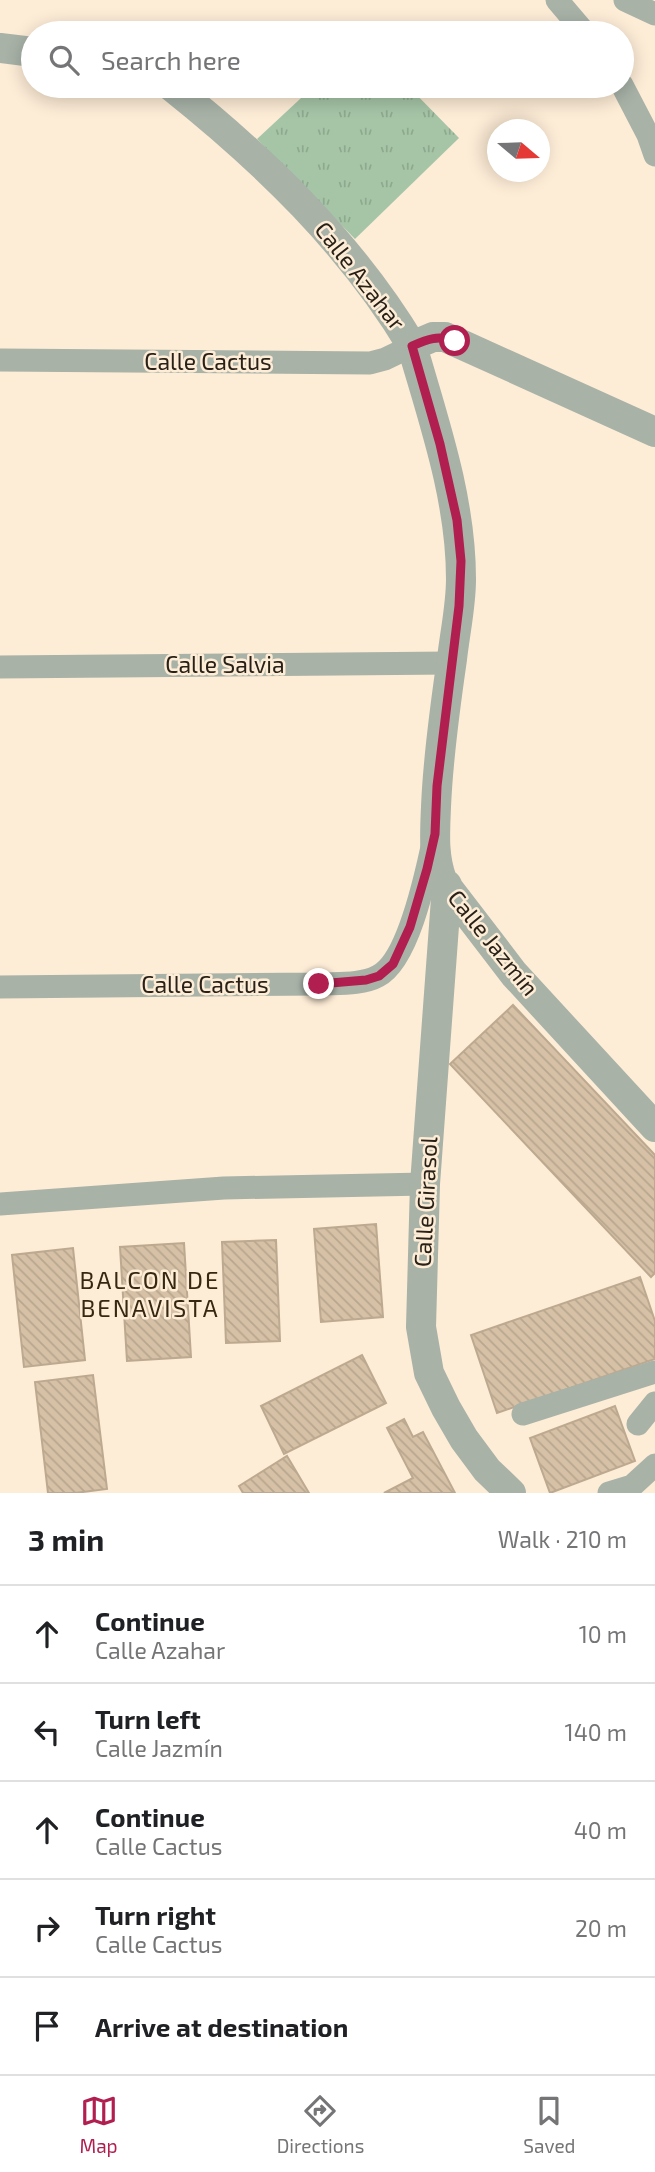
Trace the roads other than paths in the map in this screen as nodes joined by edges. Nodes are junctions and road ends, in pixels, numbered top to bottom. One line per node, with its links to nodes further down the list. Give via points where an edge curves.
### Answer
1 (557, 0): 4 (street)
2 (625, 0): 3 (street)
3 (655, 14)
4 (574, 21)
5 (0, 48): 6 (street)
6 (21, 51)
7 (186, 98): 10 (street, Calle Azahar, via 326,228 370,282)
8 (629, 98): 9 (street)
9 (655, 155)
10 (412, 346): 11 (street, Calle Cactus, via 370,363); 12 (street, Calle Azahar, via 444,337); 13 (street, Calle Jazmín, via 457,520 461,583)
11 (0, 360)
12 (655, 432)
13 (451, 663): 14 (street, Calle Salvia); 15 (street, Calle Jazmín)
14 (0, 667)
15 (435, 834): 16 (street, Calle Jazmín, via 437,864); 17 (street, Calle Cactus, via 402,946 393,964 379,976 319,984)
16 (447, 886): 18 (street, Calle Jazmín, via 514,974); 19 (street, Calle Girasol)
17 (0, 987)
18 (655, 1127)
19 (425, 1184): 20 (street, via 224,1188); 26 (street, Calle Girasol, via 421,1327 429,1373 464,1439)
20 (0, 1204)
21 (655, 1372): 23 (street)
22 (655, 1403): 24 (street)
23 (523, 1414)
24 (638, 1424)
25 (655, 1465): 27 (street, via 632,1486)
26 (511, 1493)
27 (609, 1493)

